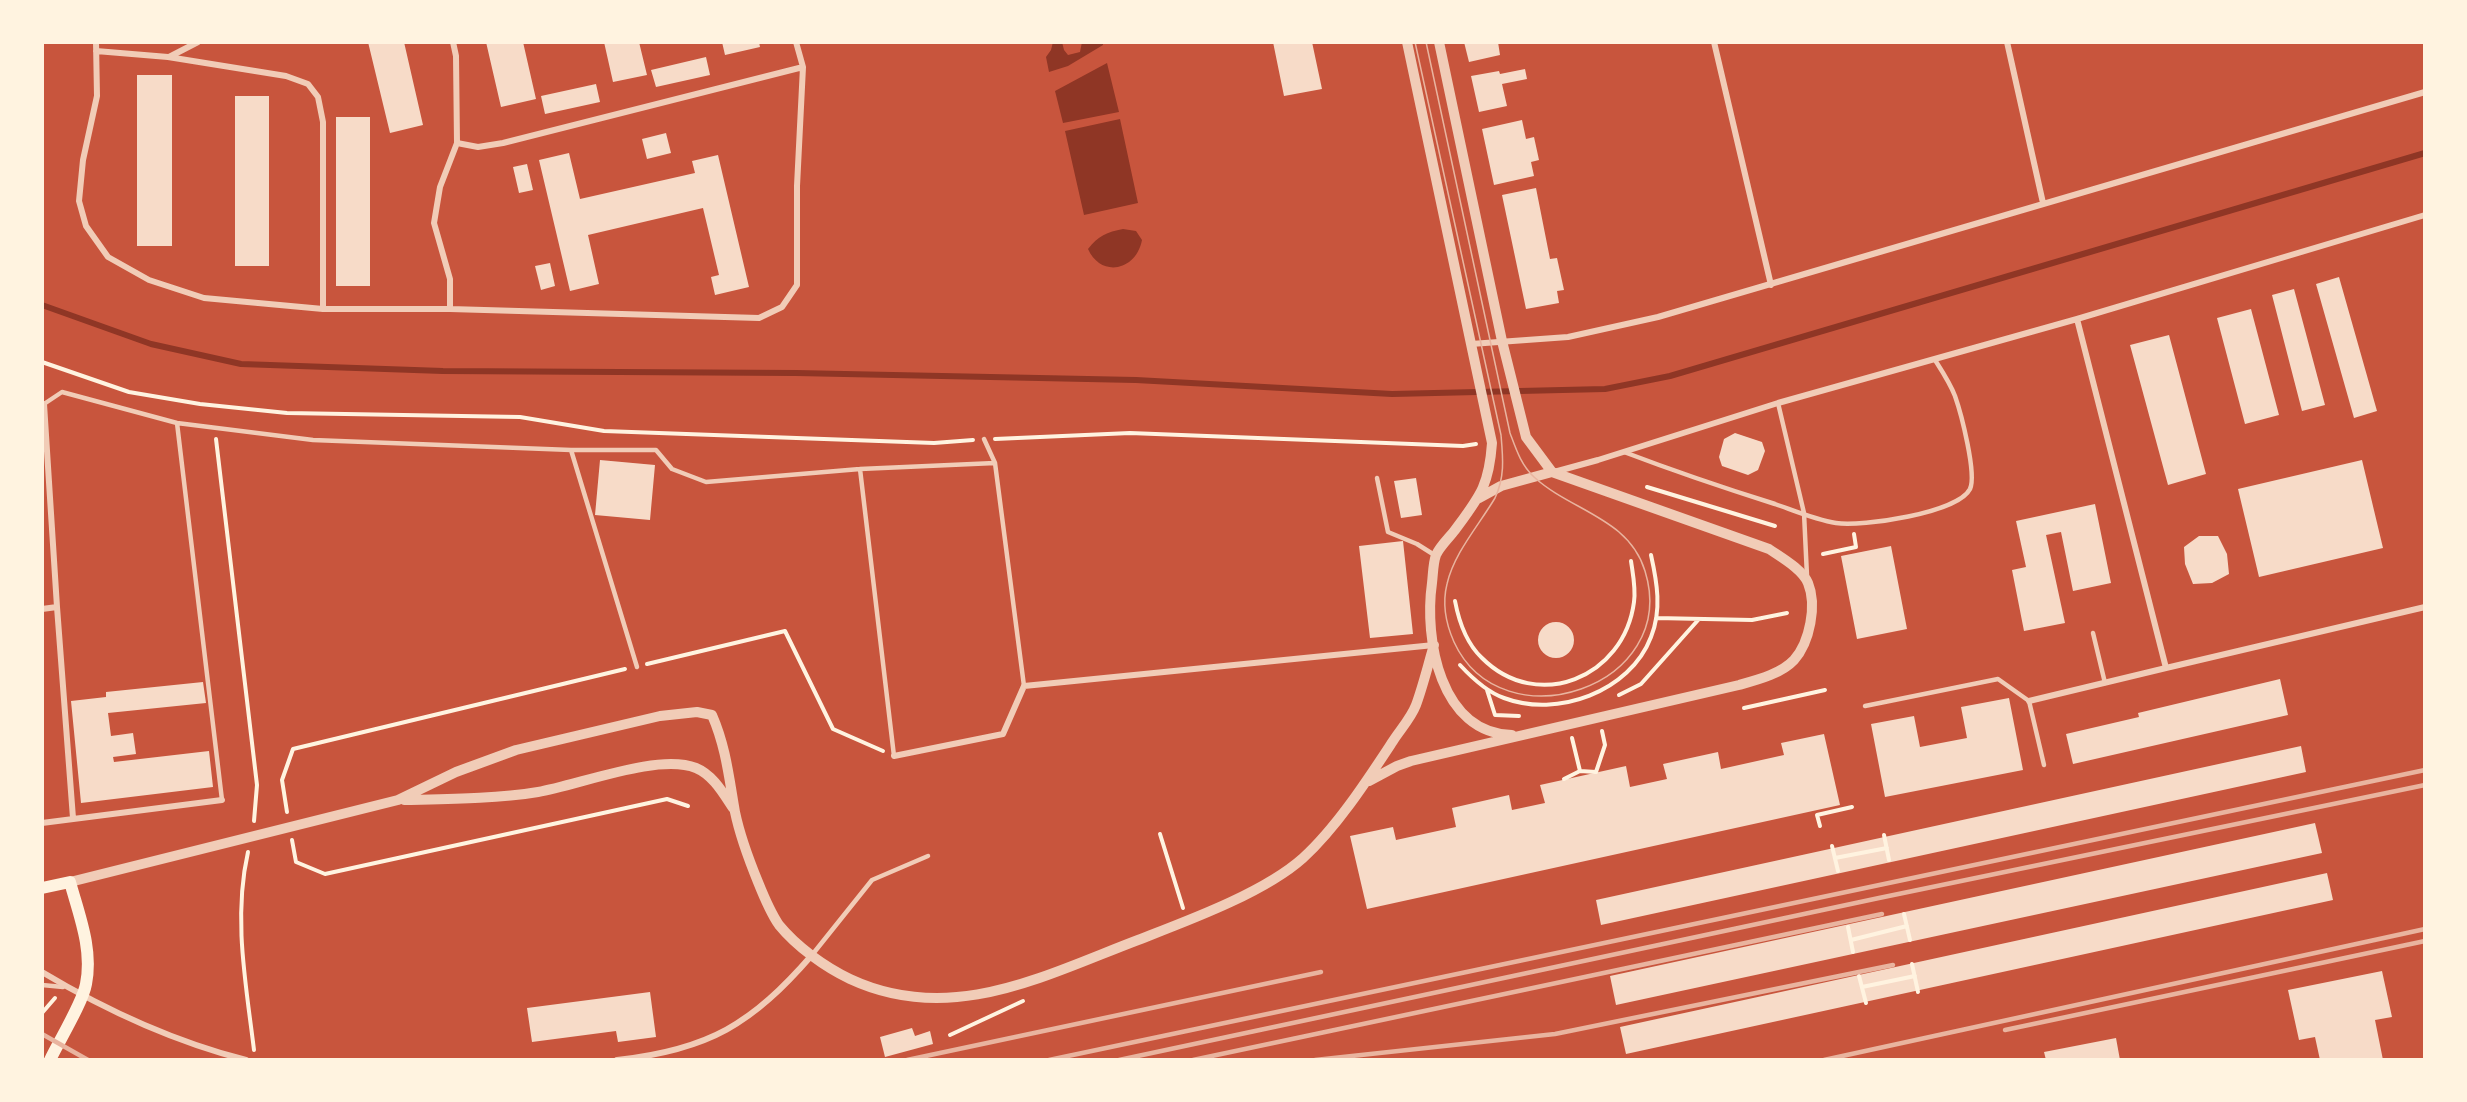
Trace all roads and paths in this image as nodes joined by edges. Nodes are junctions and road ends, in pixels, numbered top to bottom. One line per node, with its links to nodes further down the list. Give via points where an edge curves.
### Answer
1 (96, 42): 9 (street)
2 (198, 42): 10 (street)
3 (453, 42): 13 (street)
4 (796, 42): 11 (street)
5 (1407, 42): 21 (street)
6 (1439, 42): 20 (street)
7 (1714, 42): 16 (street)
8 (2007, 42): 14 (street)
9 (96, 51): 10 (street); 17 (street, via 97,96 79,201 86,226 108,257 149,280 204,298)
10 (168, 57): 17 (street, via 286,76 308,84 318,97 323,122)
11 (803, 67): 13 (street, via 503,143 478,147); 18 (street, via 797,285 782,307 759,318)
12 (2425, 92): 14 (street)
13 (457, 143): 18 (street, via 440,187 434,223 450,279)
14 (2043, 203): 16 (street)
15 (2425, 215): 19 (street)
16 (1771, 285): 20 (street, via 1621,327 1568,337)
17 (323, 309): 18 (street)
18 (450, 309)
19 (2077, 320): 22 (street); 58 (street)
20 (1502, 341): 21 (street); 35 (street, via 1526,437)
21 (1472, 344): 30 (street)
22 (1935, 360): 24 (street); 39 (lane, via 1958,405 1972,472 1965,496 1947,506 1878,523 1836,523)
23 (42, 362): 26 (path, via 129,392)
24 (1778, 403): 32 (street); 39 (lane)
25 (44, 404): 27 (lane, via 62,392); 48 (street)
26 (212, 405): 28 (path); 29 (path, via 287,413 520,417 604,431 934,443)
27 (177, 423): 28 (lane); 76 (lane)
28 (214, 427): 31 (lane, via 313,440); 82 (path, via 257,785)
29 (984, 439): 30 (path, via 1130,433 1463,446); 33 (lane)
30 (1492, 443): 38 (street, via 1490,472)
31 (571, 450): 34 (lane, via 656,450 672,469 706,482); 57 (lane)
32 (1624, 452): 35 (street); 39 (lane)
33 (995, 463): 34 (lane); 60 (lane)
34 (860, 469): 71 (lane)
35 (1552, 472): 38 (street, via 1501,486); 46 (street, via 1770,549)
36 (1377, 478): 44 (lane, via 1388,532)
37 (1641, 485): 40 (path)
38 (1479, 498): 44 (street)
39 (1804, 513): 46 (lane)
40 (1775, 526)
41 (1856, 547): 42 (path)
42 (1823, 554)
43 (1651, 555): 52 (path, via 1658,598)
44 (1436, 556): 55 (street, via 1430,602)
45 (1631, 561): 47 (path, via 1635,600 1623,637 1602,665 1566,681 1538,684 1498,672 1471,645)
46 (1808, 582): 69 (street, via 1808,630 1794,660 1779,671 1739,685)
47 (1455, 601)
48 (57, 607): 50 (street); 80 (street)
49 (2425, 607): 58 (street)
50 (42, 609)
51 (1787, 613): 53 (path, via 1752,620)
52 (1656, 618): 53 (path); 61 (path, via 1651,637 1629,669 1578,700 1541,705 1521,703)
53 (1699, 619): 63 (path, via 1641,684)
54 (2093, 633): 59 (lane)
55 (1434, 645): 60 (street); 69 (street, via 1445,685 1466,718 1499,735); 75 (street, via 1415,707)
56 (1460, 665): 61 (path)
57 (637, 667)
58 (2166, 668): 59 (street)
59 (2105, 683): 64 (street)
60 (1024, 686): 71 (street, via 1003,734)
61 (1486, 688): 67 (path, via 1496,715)
62 (1826, 690): 66 (path)
63 (1619, 695)
64 (2029, 701): 65 (lane, via 1998,679); 72 (lane)
65 (1865, 706)
66 (1744, 708)
67 (1520, 716)
68 (1602, 731): 73 (path, via 1605,745 1596,772)
69 (1527, 736): 75 (street, via 1411,761)
70 (1572, 737): 73 (path)
71 (894, 756)
72 (2043, 765)
73 (1580, 771): 74 (path)
74 (1564, 779)
75 (1366, 783): 96 (street, via 1302,859 1271,881)
76 (222, 800): 80 (street)
77 (398, 800): 79 (street, via 539,792 656,765 678,764 696,768 712,779); 79 (street, via 456,772 516,750 660,716 697,712 712,715 725,747); 93 (street)
78 (1852, 807): 83 (path, via 1817,815)
79 (735, 812): 102 (street, via 765,902 780,925)
80 (73, 818): 81 (street)
81 (42, 823)
82 (253, 824)
83 (1820, 826)
84 (1160, 834): 96 (path)
85 (1884, 836): 88 (path)
86 (250, 843): 116 (path, via 239,916)
87 (1832, 846): 90 (path)
88 (1887, 848): 90 (path); 91 (path)
89 (928, 856): 102 (lane, via 872,880)
90 (1835, 858): 92 (path)
91 (1889, 860)
92 (1838, 871)
93 (70, 882): 94 (main road); 114 (main road, via 86,940 86,986)
94 (42, 888)
95 (1904, 915): 97 (path)
96 (1187, 921): 102 (street, via 1026,983 942,1000 902,996 866,986)
97 (1907, 926): 99 (path); 100 (path)
98 (1848, 927): 99 (path)
99 (1851, 940): 101 (path)
100 (1910, 940)
101 (1853, 952)
102 (812, 955): 117 (street, via 749,1017 729,1029 679,1051)
103 (1912, 964): 106 (path)
104 (42, 972): 109 (street)
105 (1859, 976): 108 (path)
106 (1915, 976): 108 (path); 110 (path)
107 (42, 985): 109 (lane)
108 (1862, 987): 112 (path)
109 (69, 988): 115 (street, via 154,1031)
110 (1918, 992)
111 (1030, 998): 113 (path)
112 (1866, 1003)
113 (950, 1035)
114 (50, 1060)
115 (246, 1060)
116 (255, 1060)
117 (618, 1060)

